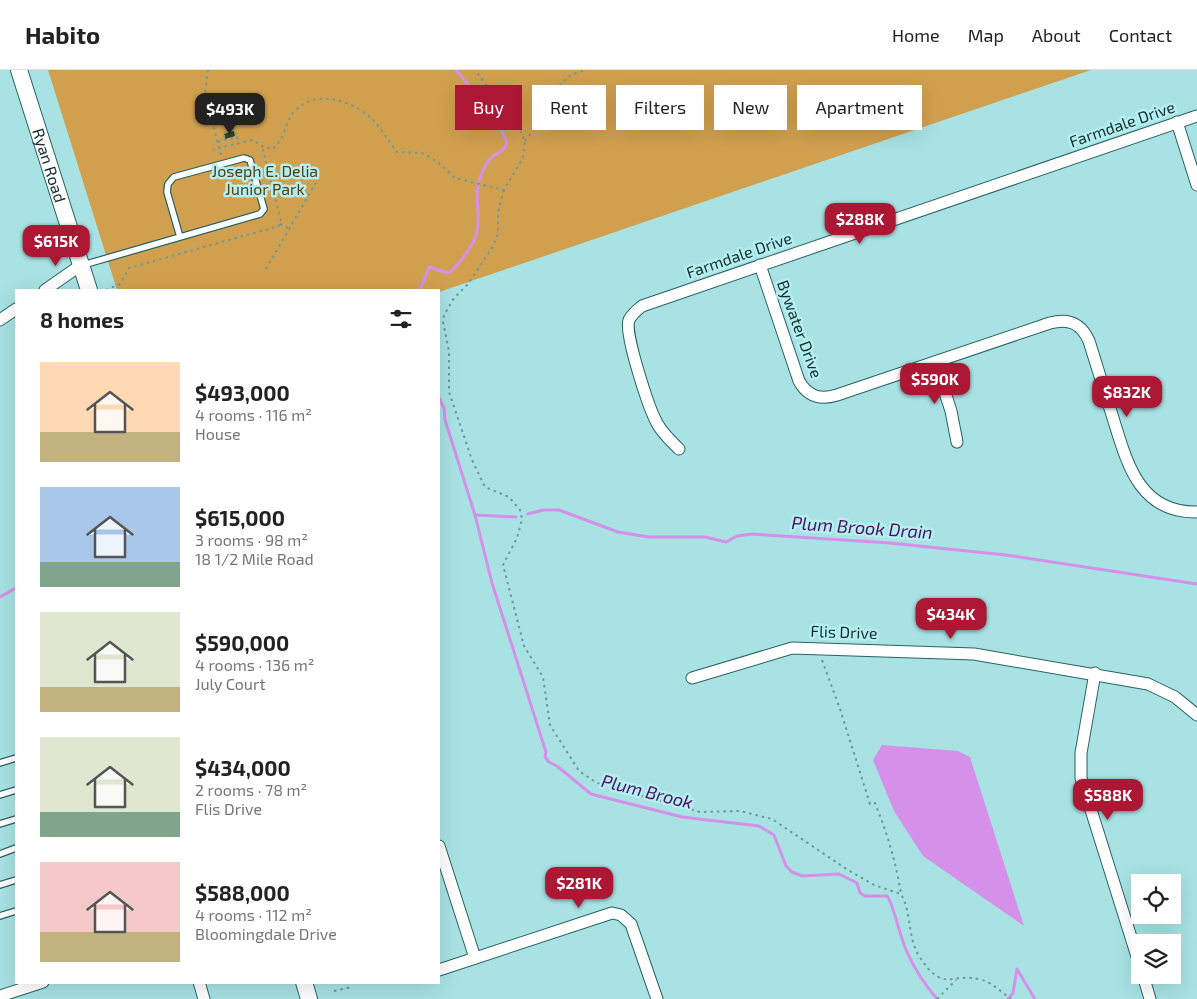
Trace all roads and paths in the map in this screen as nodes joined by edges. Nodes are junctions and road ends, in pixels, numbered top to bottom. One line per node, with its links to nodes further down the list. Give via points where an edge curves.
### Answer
1 (19, 70): 22 (main road, Ryan Road)
2 (208, 70): 12 (path, via 205,93)
3 (476, 70): 11 (path, via 520,128)
4 (584, 70): 11 (path, via 570,76 556,92)
5 (1197, 116): 6 (street, Farmdale Drive)
6 (1177, 122): 17 (street); 23 (street, Farmdale Drive)
7 (236, 132): 9 (path)
8 (224, 135): 10 (path)
9 (237, 137): 10 (path); 13 (path)
10 (225, 140): 12 (path)
11 (526, 141): 18 (path, via 524,158)
12 (218, 142): 14 (path)
13 (238, 144): 14 (path); 18 (path, via 252,140 272,148 278,144 292,114 303,104 316,98 335,99 366,114 397,152 422,153 455,178)
14 (219, 148): 15 (path)
15 (213, 150)
16 (318, 179): 20 (path)
17 (1197, 185)
18 (504, 190): 50 (path, via 498,213 498,234 492,248 468,284 454,298 444,315 443,330 449,351 449,392 472,460 486,487 509,497 520,510 522,519 516,538 502,565 524,646 543,677 554,735 578,771 597,782 700,812 740,810 772,819 848,870 874,885)
19 (280, 224): 20 (path)
20 (288, 228): 24 (path)
21 (180, 237): 21 (lane, via 260,214 264,209 250,160 244,158 174,176 167,192); 22 (lane)
22 (81, 265): 26 (street); 27 (main road, Ryan Road)
23 (760, 265): 31 (street, Bywater Drive, via 800,381 813,396 829,398); 33 (street, Farmdale Drive, via 649,303 634,312 629,320 630,342 652,414)
24 (266, 269)
25 (112, 288): 28 (path)
26 (47, 289)
27 (89, 289)
28 (109, 289)
29 (15, 310): 30 (street)
30 (0, 320)
31 (935, 362): 32 (street); 34 (street, Bywater Drive, via 1060,320 1075,322 1089,341 1124,454 1136,481 1163,505)
32 (957, 442)
33 (678, 449)
34 (1197, 512)
35 (822, 648): 36 (street, Flis Drive, via 974,654); 37 (street, Flis Drive, via 780,650); 50 (path, via 822,660 870,804 875,803 897,865)
36 (1095, 673): 38 (street, Flis Drive, via 1148,684 1175,697); 53 (street, via 1081,753 1081,778)
37 (692, 678)
38 (1197, 715)
39 (15, 758): 40 (lane)
40 (0, 763)
41 (15, 790): 42 (lane)
42 (0, 795)
43 (15, 819): 44 (lane)
44 (0, 824)
45 (15, 848): 47 (lane)
46 (440, 849): 54 (street)
47 (0, 854)
48 (15, 880): 49 (lane)
49 (0, 885)
50 (900, 894): 56 (path, via 906,908 910,939 919,957 941,980)
51 (15, 911): 52 (lane)
52 (0, 916)
53 (1131, 937)
54 (475, 958): 55 (street); 66 (street, via 612,913 621,915 631,924)
55 (440, 970)
56 (956, 980): 67 (path); 68 (path, via 982,980)
57 (37, 984): 63 (street)
58 (199, 984): 64 (street)
59 (305, 984): 65 (main road)
60 (1146, 984): 69 (street)
61 (351, 987): 62 (path)
62 (334, 991)
63 (0, 996)
64 (204, 999)
65 (309, 999)
66 (657, 999)
67 (937, 999)
68 (1011, 999)
69 (1150, 999)

